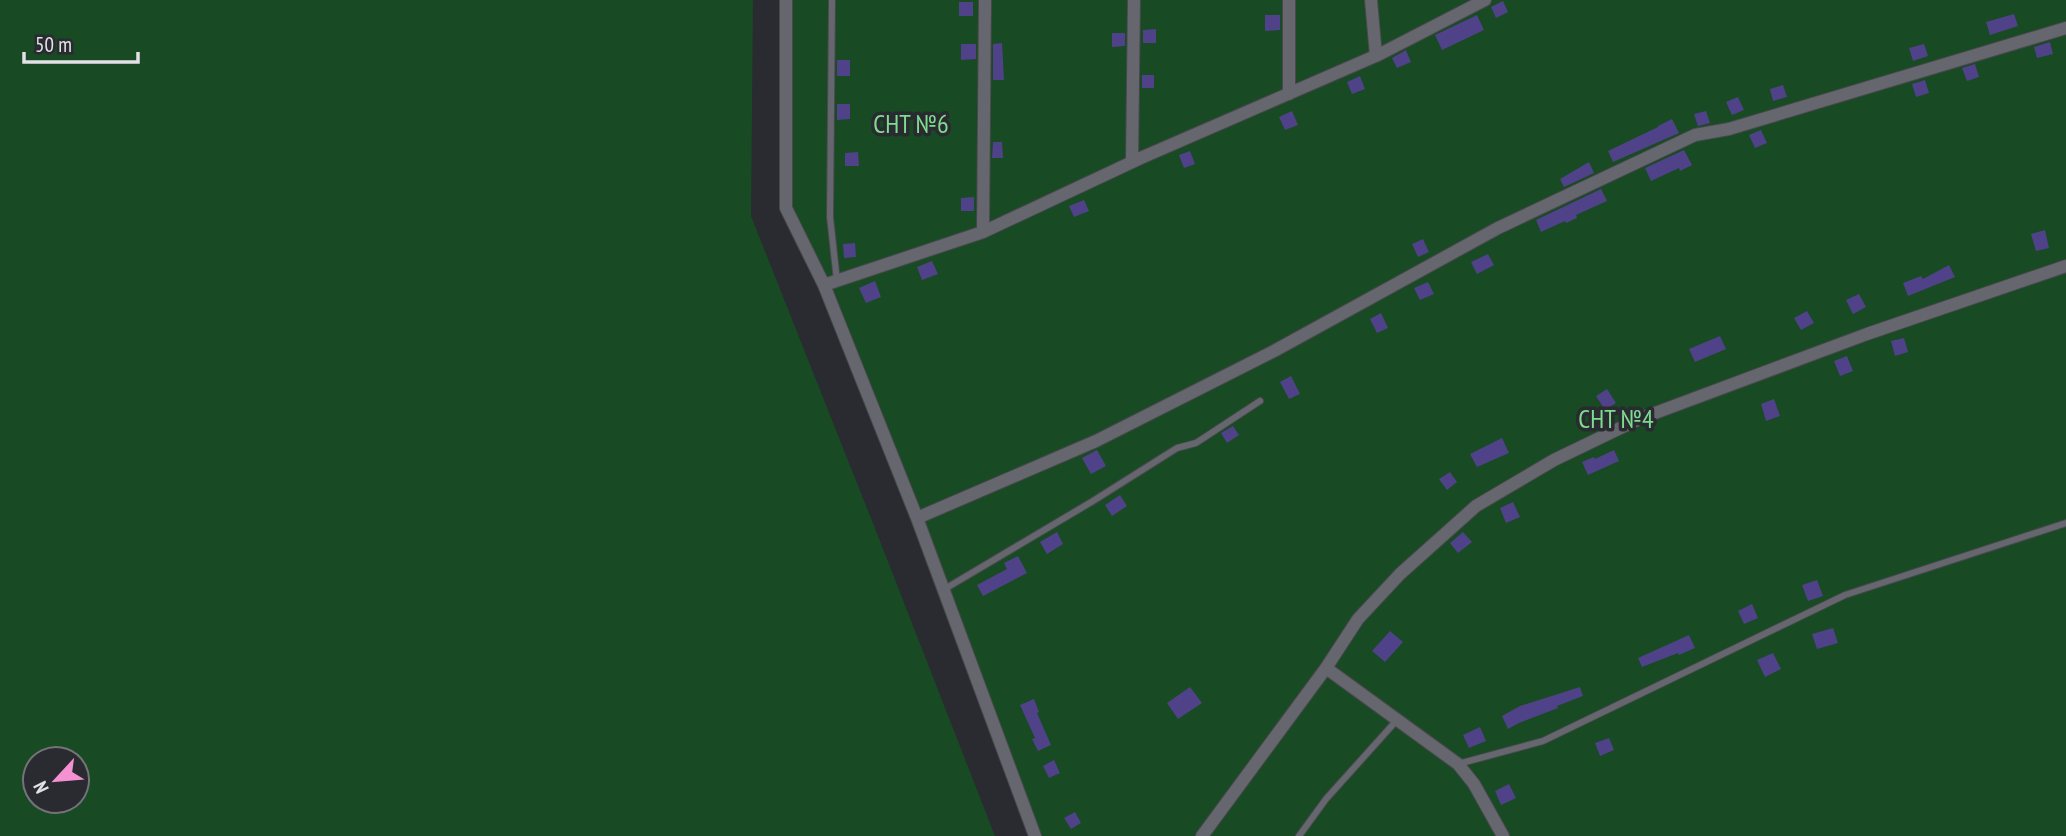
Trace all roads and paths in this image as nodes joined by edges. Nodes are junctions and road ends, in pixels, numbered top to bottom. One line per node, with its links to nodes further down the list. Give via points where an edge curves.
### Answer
1 (786, 0): 15 (street, via 786,208)
2 (832, 0): 14 (lane, via 830,217)
3 (985, 0): 12 (street)
4 (1134, 0): 11 (street)
5 (1289, 0): 10 (street)
6 (1371, 0): 9 (street)
7 (1485, 0): 9 (street)
8 (2066, 28): 17 (street, via 1729,129 1695,135 1498,228 1274,351 1096,441)
9 (1376, 56): 10 (street)
10 (1289, 94): 11 (street)
11 (1132, 162): 12 (street)
12 (983, 232): 14 (street)
13 (2066, 266): 20 (street, via 1639,419 1554,460 1476,506 1400,574 1358,619)
14 (837, 281): 15 (street)
15 (824, 285): 17 (street)
16 (1260, 401): 19 (lane)
17 (916, 518): 19 (street)
18 (2066, 523): 22 (lane, via 1845,595 1543,741)
19 (943, 590): 23 (street)
20 (1326, 668): 21 (street); 24 (street)
21 (1397, 719): 22 (street); 25 (lane)
22 (1458, 764): 26 (street)
23 (1035, 836)
24 (1202, 836)
25 (1298, 836)
26 (1503, 836)

